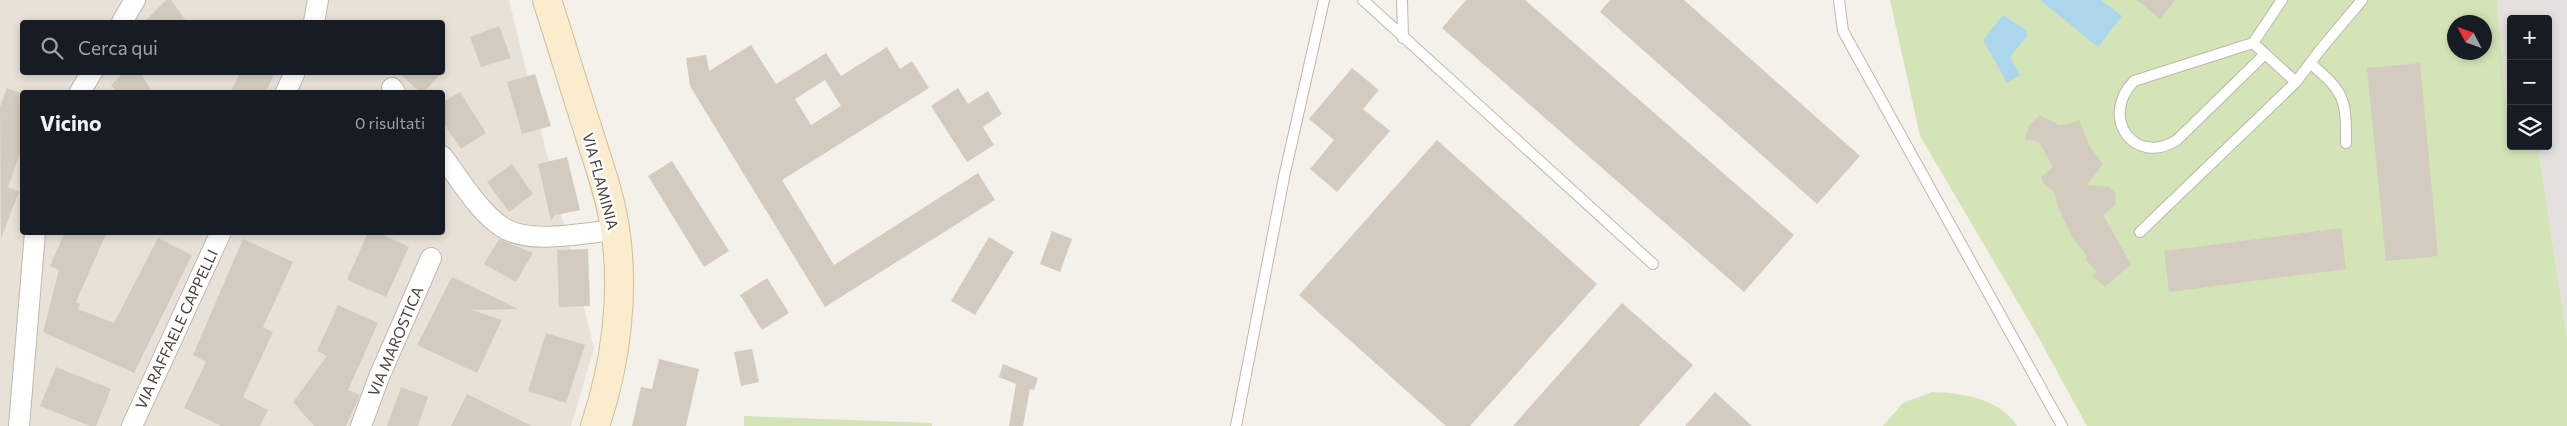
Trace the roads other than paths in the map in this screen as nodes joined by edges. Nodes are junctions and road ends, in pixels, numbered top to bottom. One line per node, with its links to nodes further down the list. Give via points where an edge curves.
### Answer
1 (135, 0): 10 (street)
2 (318, 0): 11 (street)
3 (547, 0): 23 (street, VIA FLAMINIA, via 606,187)
4 (1324, 0): 33 (lane, via 1284,177)
5 (1363, 0): 12 (lane)
6 (1402, 0): 12 (lane)
7 (1839, 0): 34 (lane, via 1843,31)
8 (2282, 0): 13 (lane)
9 (2362, 0): 15 (lane)
10 (123, 20)
11 (314, 20)
12 (1403, 38): 28 (lane)
13 (2253, 43): 14 (lane); 14 (lane, via 2134,81 2127,89 2119,110 2127,136 2145,147 2168,146)
14 (2265, 54): 18 (lane)
15 (2310, 62): 18 (lane); 21 (lane, via 2332,82 2346,106)
16 (90, 75): 19 (street)
17 (294, 75): 20 (street)
18 (2296, 82): 24 (lane)
19 (81, 90)
20 (287, 90)
21 (2346, 143)
22 (445, 160): 23 (street, via 481,207 509,231 538,237)
23 (615, 230): 32 (street, VIA FLAMINIA, via 619,280 615,331 606,389)
24 (2140, 232)
25 (34, 235): 29 (street)
26 (220, 235): 30 (street, VIA RAFFAELE CAPPELLI)
27 (431, 258): 31 (street, VIA MAROSTICA)
28 (1653, 264)
29 (19, 426)
30 (132, 426)
31 (361, 426)
32 (595, 426)
33 (1236, 426)
34 (2062, 426)

